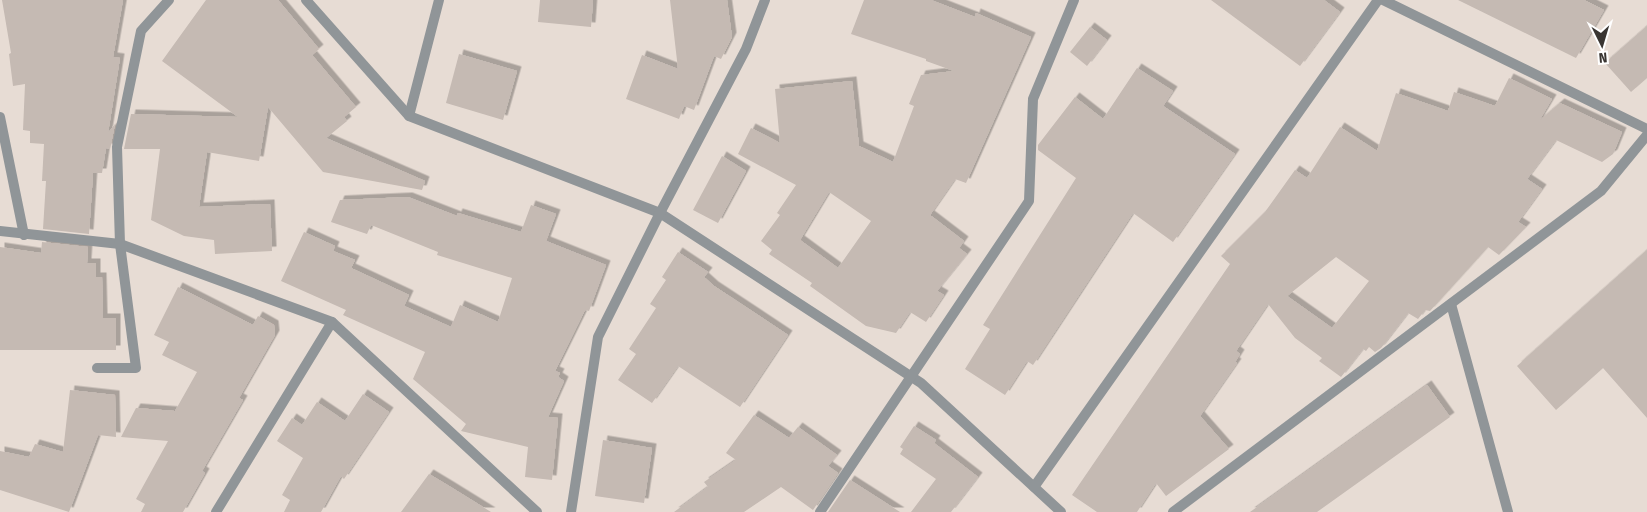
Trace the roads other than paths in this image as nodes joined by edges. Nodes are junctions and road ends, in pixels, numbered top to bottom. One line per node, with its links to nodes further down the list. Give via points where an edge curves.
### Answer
1 (168, 0): 15 (street, via 141,31 117,147)
2 (306, 0): 8 (street)
3 (439, 0): 8 (street)
4 (765, 0): 12 (street, via 746,49)
5 (1074, 0): 19 (street, via 1033,99 1029,201)
6 (1378, 0): 20 (street)
7 (1383, 0): 10 (street)
8 (409, 116): 12 (street)
9 (0, 117): 14 (street)
10 (1647, 129)
11 (1647, 135): 16 (street, via 1600,192)
12 (660, 213): 19 (street); 23 (street, via 598,337)
13 (0, 231): 14 (street)
14 (24, 235): 15 (street)
15 (120, 244): 17 (street); 18 (street, via 136,368)
16 (1451, 304): 26 (street); 27 (street)
17 (332, 322): 21 (street); 22 (street)
18 (97, 368)
19 (911, 377): 20 (street); 24 (street)
20 (1034, 487): 25 (street)
21 (216, 512)
22 (537, 512)
23 (571, 512)
24 (820, 512)
25 (1061, 512)
26 (1173, 512)
27 (1508, 512)

